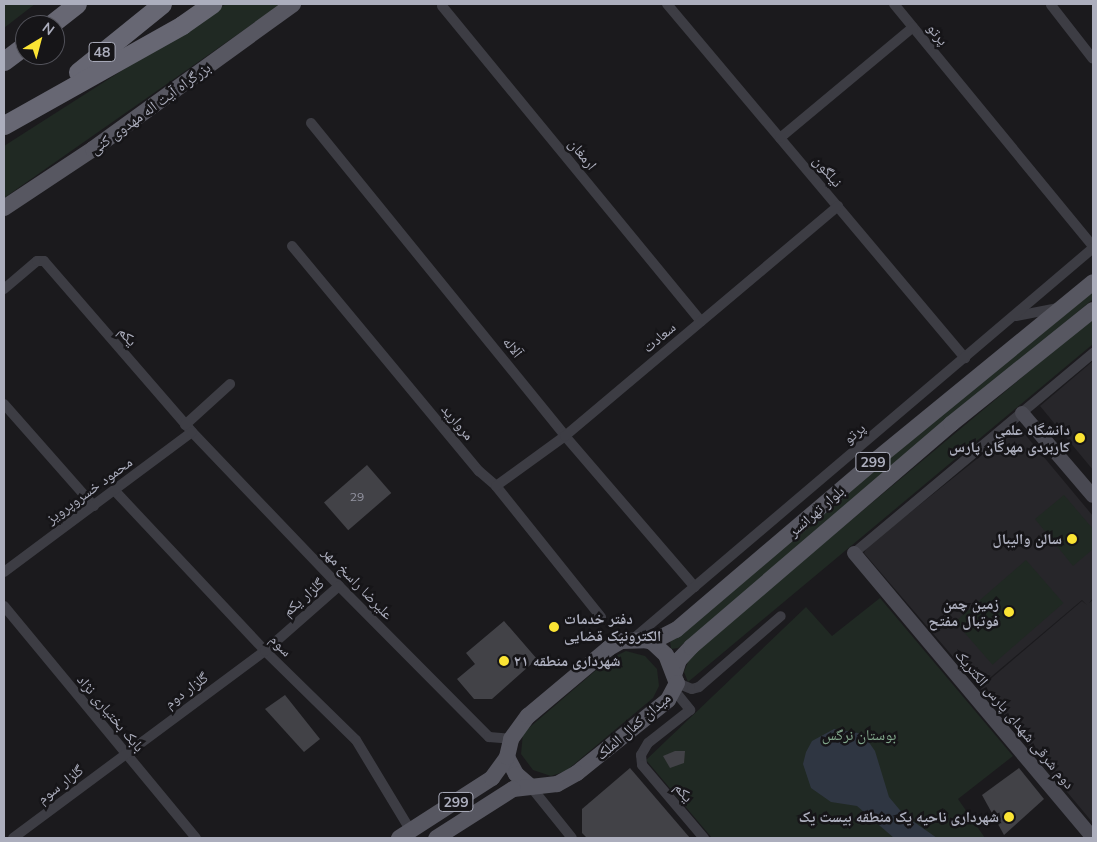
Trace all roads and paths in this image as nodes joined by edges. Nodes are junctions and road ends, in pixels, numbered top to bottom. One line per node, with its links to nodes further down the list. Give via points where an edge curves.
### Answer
1 (78, 4): 9 (highway)
2 (162, 4): 14 (highway, 48)
3 (212, 4): 14 (highway, via 182,25)
4 (293, 4): 19 (main road, بزرگراه آیت اله مهدوی کنی, via 93,149)
5 (667, 4): 17 (street, نیلگون)
6 (894, 4): 10 (street, پرتو)
7 (1050, 5): 12 (street)
8 (442, 6): 27 (street, ارمغان)
9 (63, 15)
10 (913, 27): 17 (street); 21 (street, پرتو)
11 (15, 53): 13 (highway)
12 (1093, 59)
13 (4, 61)
14 (42, 101): 16 (highway, 48)
15 (311, 123): 34 (street, آلاله)
16 (4, 125)
17 (780, 138): 18 (street, نیلگون)
18 (838, 206): 27 (street, سعادت); 29 (street, نیلگون)
19 (4, 208)
20 (292, 246): 35 (street, مروارید, via 479,471)
21 (1093, 247): 26 (street, پرتو)
22 (1093, 282): 24 (main road, بلوار تهرانسر / 299)
23 (4, 289): 33 (street, یکم, via 41,260)
24 (1061, 308): 26 (street); 47 (main road, بلوار تهرانسر / 299, via 676,630)
25 (1093, 310): 49 (main road, بلوار تهرانسر / 299, via 944,430 691,647 679,660)
26 (1015, 316): 29 (street, پرتو)
27 (700, 321): 34 (street, سعادت)
28 (1093, 353): 32 (street)
29 (965, 358): 42 (street, پرتو)
30 (230, 384): 33 (street, محمود خسروپرویز)
31 (4, 404): 38 (street)
32 (1022, 413): 37 (street); 39 (street)
33 (188, 428): 36 (street, محمود خسروپرویز); 41 (street, علیرضا راسخ مهر)
34 (565, 436): 35 (street, سعادت); 42 (street, آلاله)
35 (496, 486): 45 (street, مروارید)
36 (115, 490): 38 (street, محمود خسروپرویز); 48 (street, سوم)
37 (1093, 496)
38 (94, 506): 40 (street, محمود خسروپرویز)
39 (854, 552): 60 (street, دوم شرقی شهدای پارس الکتریک)
40 (4, 572)
41 (339, 586): 48 (street, گلزار یکم); 50 (street, علیرضا راسخ مهر, via 490,737)
42 (695, 587): 46 (street, پرتو)
43 (4, 606): 51 (street, بابک بختیاری نژاد)
44 (781, 616): 49 (street, via 699,687 692,689)
45 (601, 617)
46 (633, 638): 47 (main road); 50 (main road, via 609,648 587,665 528,716)
47 (652, 642): 49 (main road, میدان کمال الملک, via 666,655)
48 (265, 651): 51 (street, گلزار دوم); 54 (street, سوم, via 356,740)
49 (675, 682): 53 (main road, میدان کمال الملک, via 656,710 578,773 557,784); 59 (street, یکم, via 690,710 648,744 641,755 642,765)
50 (511, 739): 52 (main road)
51 (125, 753): 55 (street, گلزار سوم); 56 (street, بابک بختیاری نژاد)
52 (507, 757): 53 (main road, via 516,774); 54 (main road, 299, via 492,778)
53 (531, 787): 57 (main road, 299, via 504,793); 58 (street)
54 (405, 835)
55 (13, 838)
56 (196, 838)
57 (436, 838)
58 (572, 838)
59 (704, 838)
60 (1093, 838)

